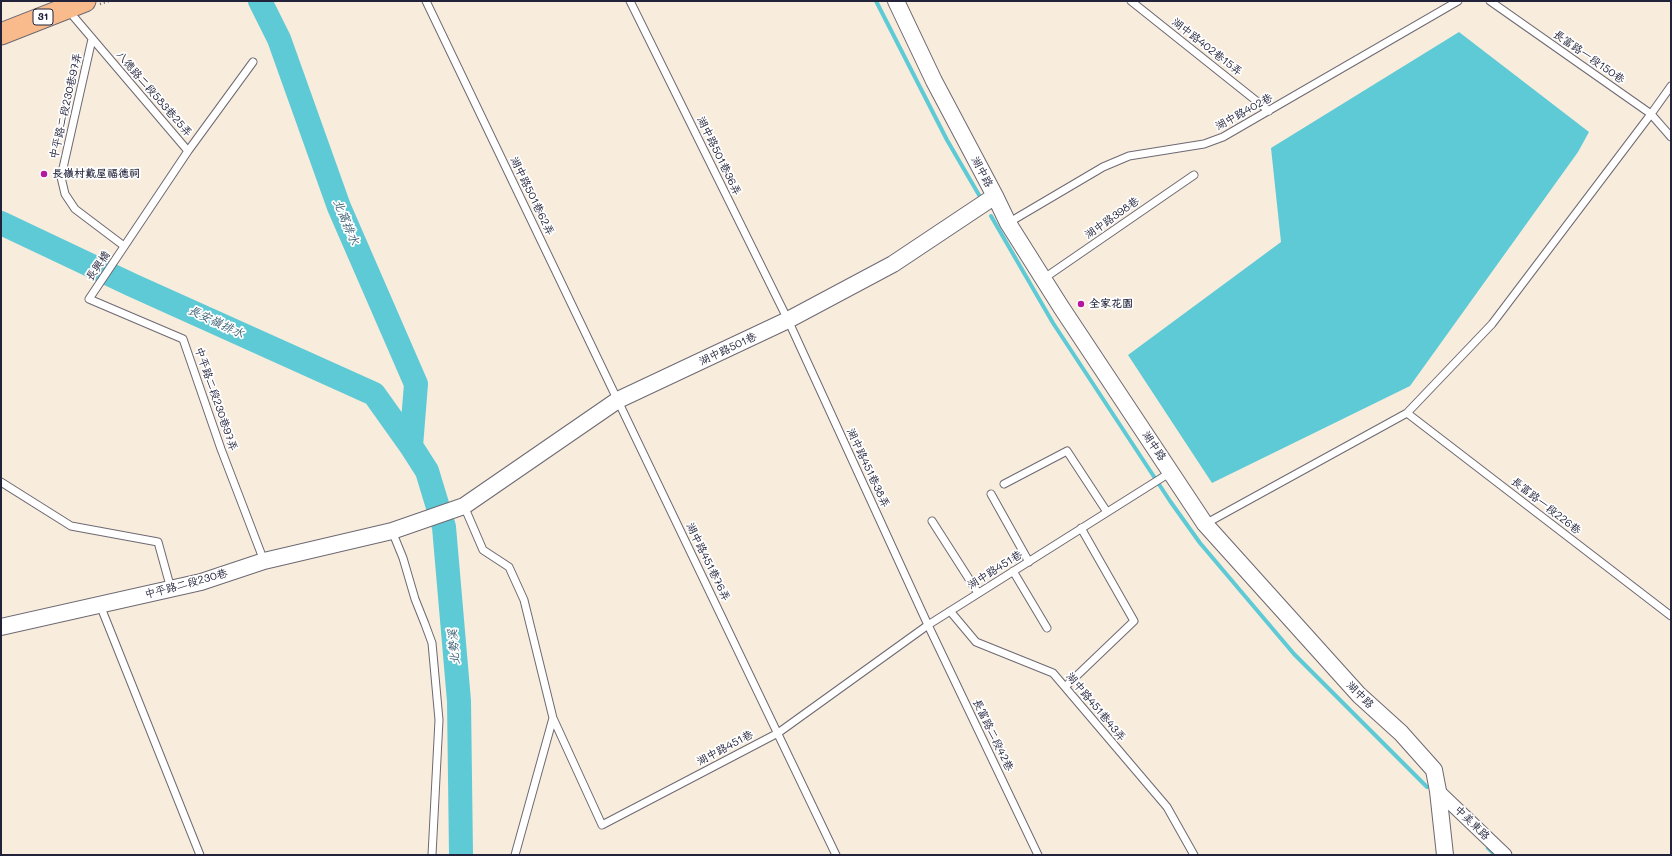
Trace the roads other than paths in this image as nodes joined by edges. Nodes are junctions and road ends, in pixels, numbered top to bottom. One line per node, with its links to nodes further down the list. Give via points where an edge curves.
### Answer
1 (426, 1): 23 (lane, 湖中路501巷62弄)
2 (630, 1): 22 (lane, 湖中路501巷36弄)
3 (896, 1): 17 (street, 湖中路)
4 (1130, 1): 12 (lane, 湖中路402巷15弄)
5 (1458, 1): 12 (lane, 湖中路402巷)
6 (1490, 1): 13 (lane, 長富路一段150巷)
7 (70, 3): 8 (main road, 31); 9 (lane, 八德路二段583巷25弄)
8 (1, 34)
9 (92, 39): 15 (lane, 八德路二段583巷25弄); 19 (lane, 中平路二段230巷97弄, via 61,178 65,194 75,209)
10 (253, 62): 15 (lane)
11 (1671, 86): 13 (lane)
12 (1269, 111): 18 (lane, 湖中路402巷, via 1223,138 1204,144 1129,156 1103,167)
13 (1651, 114): 14 (lane, 長富路一段150巷); 24 (lane, via 1492,324)
14 (1671, 137)
15 (188, 151): 19 (lane, 八德路二段583巷25弄)
16 (1194, 175): 20 (lane, 湖中路398巷)
17 (995, 196): 18 (street, 湖中路); 22 (street, 湖中路501巷, via 893,264)
18 (1008, 223): 20 (street, 湖中路)
19 (124, 246): 21 (lane, 長興橋)
20 (1043, 279): 25 (street, 湖中路)
21 (89, 299): 35 (lane, 中平路二段230巷97弄, via 183,339 221,449)
22 (788, 320): 23 (street, 湖中路501巷); 43 (lane, 湖中路451巷38弄)
23 (618, 400): 29 (street, 湖中路501巷); 48 (lane, 湖中路451巷76弄)
24 (1408, 414): 32 (lane); 42 (lane, 長富路一段226巷)
25 (1171, 472): 30 (lane, 湖中路451巷); 32 (street, 湖中路)
26 (1, 482): 38 (lane, via 72,526 158,542)
27 (1004, 484): 30 (lane, via 1067,451)
28 (991, 494): 36 (lane)
29 (464, 506): 34 (street, 湖中路501巷); 47 (lane, 湖中路451巷, via 483,550 510,567 524,600)
30 (1107, 512): 33 (lane, 湖中路451巷)
31 (932, 521): 39 (lane)
32 (1205, 524): 49 (street, 湖中路, via 1359,695 1401,733 1434,770)
33 (1081, 528): 36 (lane, 湖中路451巷); 46 (lane, via 1134,621)
34 (392, 531): 35 (street, 中平路二段230巷); 51 (lane, via 432,643 439,720)
35 (264, 561): 38 (street, 中平路二段230巷)
36 (1029, 562): 37 (lane, 湖中路451巷)
37 (1013, 571): 39 (lane, 湖中路451巷); 45 (lane)
38 (171, 589): 40 (street, 中平路二段230巷)
39 (978, 593): 41 (lane, 湖中路451巷)
40 (100, 605): 44 (street, 中平路二段230巷); 50 (lane)
41 (950, 611): 43 (lane, 湖中路451巷); 46 (lane, 湖中路451巷43弄, via 976,642 1053,673)
42 (1671, 616)
43 (928, 625): 48 (lane, 湖中路451巷); 54 (lane, 長富路二段42巷)
44 (1, 627)
45 (1047, 628)
46 (1065, 687): 55 (lane, 湖中路451巷43弄, via 1167,807)
47 (553, 718): 48 (lane, 湖中路451巷, via 602,825); 52 (lane)
48 (778, 733): 53 (lane, 湖中路451巷76弄)
49 (1438, 791): 56 (street, 湖中路); 57 (street, 中美東路)
50 (200, 855)
51 (432, 855)
52 (516, 855)
53 (836, 855)
54 (1038, 855)
55 (1194, 855)
56 (1445, 855)
57 (1505, 855)

